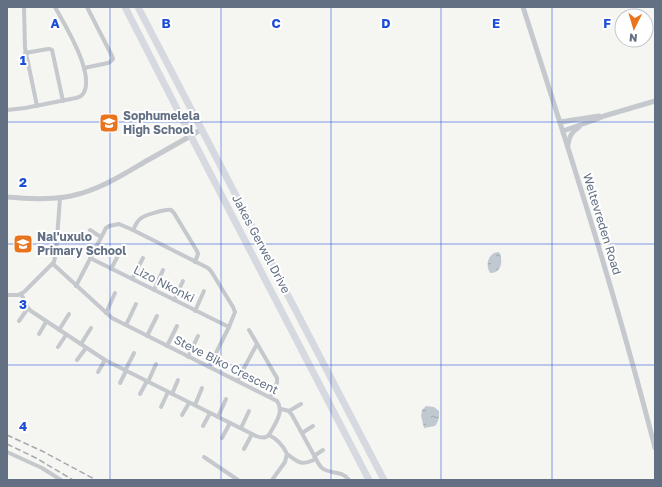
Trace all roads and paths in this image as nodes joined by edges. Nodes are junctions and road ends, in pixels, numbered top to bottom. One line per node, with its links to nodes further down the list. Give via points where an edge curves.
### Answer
1 (24, 7): 7 (street)
2 (55, 7): 8 (street, via 82,59)
3 (87, 7): 8 (street, via 113,58 110,62)
4 (124, 7): 18 (highway, Jakes Gerwel Drive)
5 (138, 7): 16 (highway, Jakes Gerwel Drive)
6 (523, 7): 14 (street, Weltevreden Road)
7 (26, 53): 9 (street, via 52,50); 11 (street)
8 (84, 68): 9 (street, via 86,85 83,94 81,97)
9 (63, 101): 11 (street)
10 (655, 101): 13 (street)
11 (37, 106): 12 (street)
12 (7, 110)
13 (604, 116): 14 (street); 15 (street)
14 (560, 122): 17 (street, Weltevreden Road)
15 (583, 124): 17 (street); 19 (street, via 570,136)
16 (202, 129): 18 (street); 111 (highway, Jakes Gerwel Drive)
17 (563, 131): 19 (street, Weltevreden Road)
18 (190, 136): 21 (street, via 112,181 88,191); 110 (highway, Jakes Gerwel Drive)
19 (568, 147): 99 (street, Weltevreden Road, via 626,338)
20 (7, 197): 21 (street)
21 (60, 198): 29 (street, via 56,252)
22 (90, 230): 24 (street)
23 (133, 230): 24 (street, via 117,224 106,228); 28 (street); 28 (street, via 142,218 171,210 197,250)
24 (101, 237): 26 (street)
25 (122, 248): 30 (street)
26 (90, 258): 30 (street, Lizo Nkonki); 34 (street)
27 (143, 258): 32 (street)
28 (195, 262): 51 (street, via 209,270 235,310)
29 (52, 264): 34 (street, Steve Biko Crescent); 38 (street)
30 (111, 269): 32 (street, Lizo Nkonki)
31 (163, 270): 35 (street)
32 (132, 279): 35 (street, Lizo Nkonki)
33 (183, 281): 40 (street)
34 (76, 286): 44 (street, Steve Biko Crescent)
35 (154, 290): 40 (street, Lizo Nkonki)
36 (204, 291): 43 (street)
37 (115, 293): 44 (street)
38 (21, 294): 39 (street); 42 (street)
39 (7, 295)
40 (174, 300): 43 (street, Lizo Nkonki)
41 (136, 304): 49 (street)
42 (28, 308): 47 (street); 48 (street)
43 (195, 310): 51 (street, Lizo Nkonki)
44 (106, 313): 49 (street, Steve Biko Crescent)
45 (69, 314): 53 (street)
46 (156, 316): 57 (street)
47 (19, 321)
48 (46, 322): 53 (street); 55 (street)
49 (126, 325): 57 (street, Steve Biko Crescent)
50 (177, 326): 61 (street)
51 (229, 327): 69 (street)
52 (91, 328): 59 (street)
53 (59, 330): 56 (street)
54 (249, 330): 60 (street)
55 (39, 334)
56 (66, 335): 59 (street); 62 (street)
57 (147, 336): 61 (street, Steve Biko Crescent)
58 (198, 336): 65 (street)
59 (81, 344): 63 (street)
60 (257, 344): 73 (street); 79 (street, via 277,378 277,384)
61 (168, 346): 65 (street, Steve Biko Crescent)
62 (58, 347)
63 (86, 348): 66 (street); 67 (street)
64 (134, 352): 70 (street)
65 (188, 357): 69 (street, Steve Biko Crescent)
66 (77, 360)
67 (105, 360): 70 (street); 71 (street)
68 (156, 364): 74 (street)
69 (209, 367): 73 (street, Steve Biko Crescent)
70 (125, 371): 74 (street); 75 (street)
71 (98, 372)
72 (178, 380): 77 (street)
73 (237, 381): 79 (street, Steve Biko Crescent)
74 (147, 382): 77 (street); 78 (street)
75 (120, 383)
76 (202, 388): 83 (street)
77 (170, 393): 81 (street); 84 (street)
78 (140, 394)
79 (270, 397): 85 (street, Steve Biko Crescent, via 277,401)
80 (226, 399): 90 (street)
81 (189, 403): 83 (street); 89 (street)
82 (301, 404): 87 (street)
83 (194, 405): 88 (street)
84 (161, 406)
85 (281, 409): 87 (street); 97 (street, Steve Biko Crescent)
86 (249, 411): 94 (street)
87 (289, 411): 95 (street)
88 (210, 413): 90 (street); 92 (street)
89 (182, 414)
90 (218, 417): 91 (street)
91 (230, 423): 94 (street); 98 (street)
92 (203, 426)
93 (313, 426): 95 (street)
94 (240, 428): 96 (street)
95 (302, 433): 105 (street)
96 (252, 434): 97 (street, via 262,438); 100 (street)
97 (269, 435): 103 (street, via 282,445)
98 (222, 438)
99 (655, 448)
100 (244, 449)
101 (323, 450): 105 (street)
102 (7, 452): 106 (street)
103 (287, 454): 105 (street, via 303,463); 108 (street, via 285,462)
104 (204, 457): 107 (street)
105 (315, 457): 109 (street, via 323,469 340,473)
106 (61, 480)
107 (238, 480)
108 (272, 480)
109 (349, 480)
110 (369, 480)
111 (384, 480)

